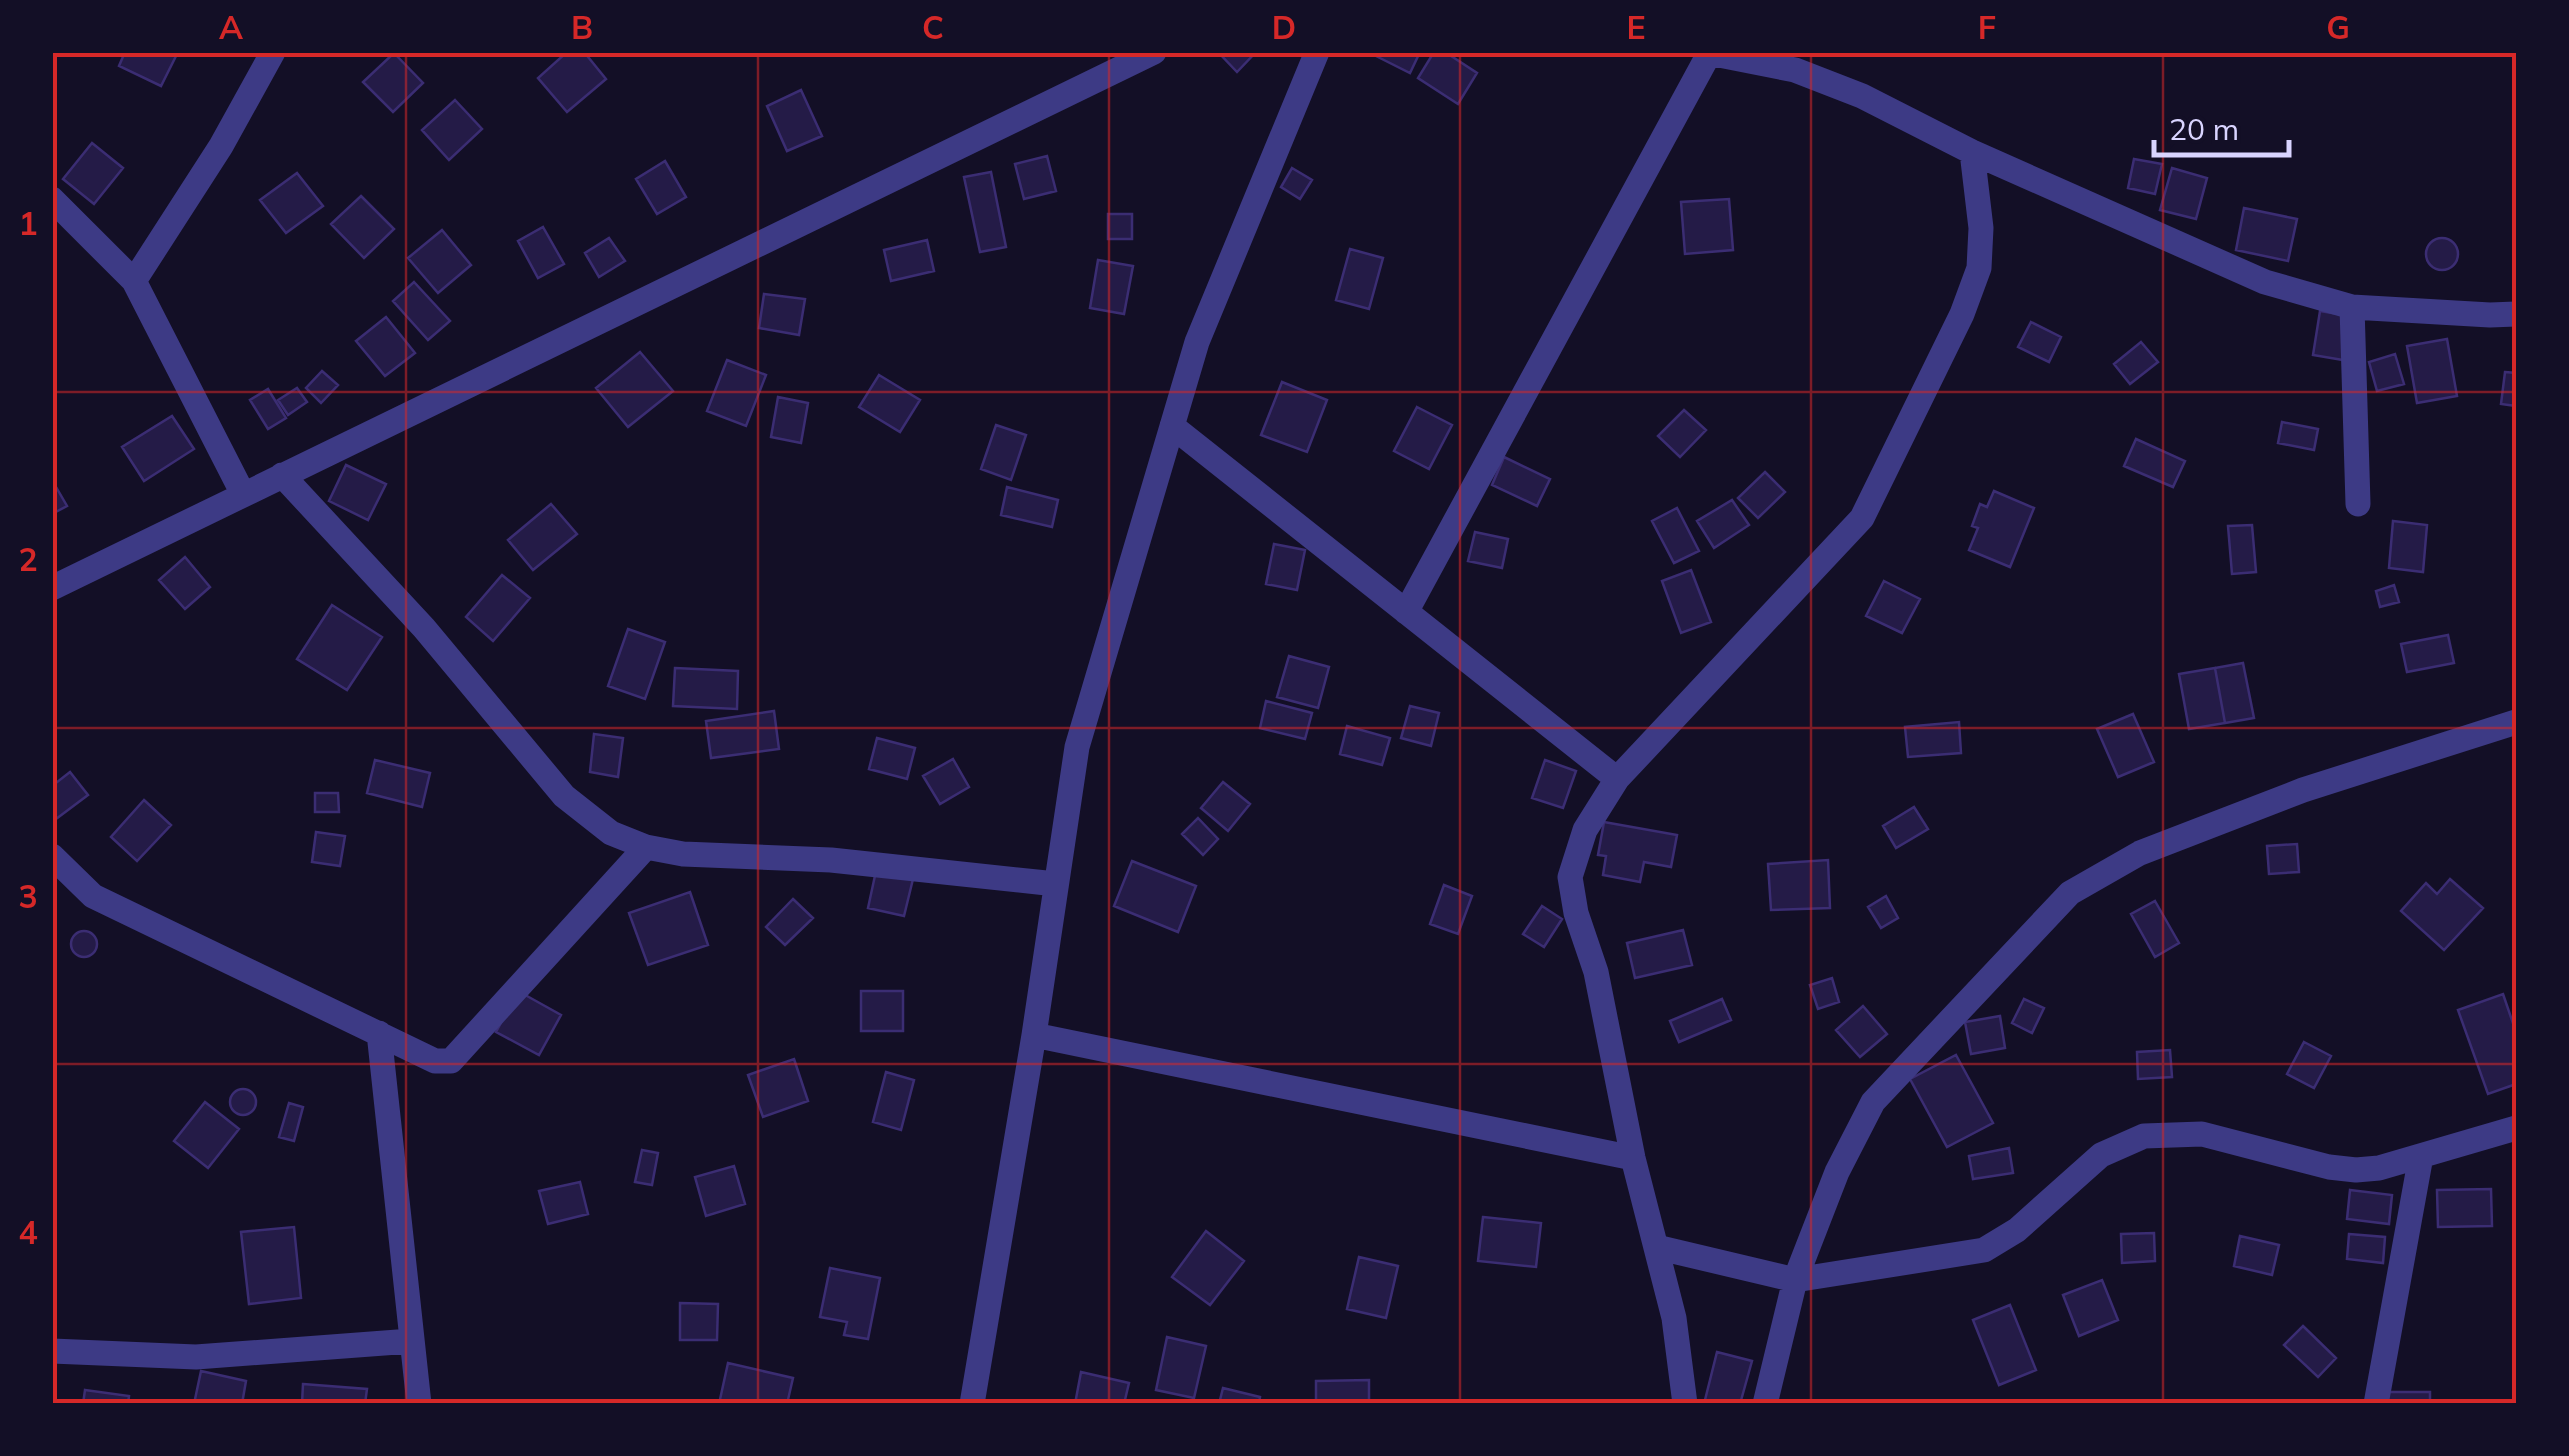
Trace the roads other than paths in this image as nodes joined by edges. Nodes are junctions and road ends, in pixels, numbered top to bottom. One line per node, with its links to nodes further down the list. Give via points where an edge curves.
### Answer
1 (273, 52): 7 (street)
2 (1154, 52): 11 (street)
3 (1318, 52): 10 (street, via 1196,342)
4 (1707, 53): 5 (street, via 1795,70); 15 (street)
5 (1972, 152): 8 (street, via 2266,282); 17 (street, via 1979,268 1862,518)
6 (52, 199): 7 (street)
7 (134, 282): 12 (street)
8 (2352, 307): 9 (street); 13 (street)
9 (2516, 314)
10 (1172, 426): 15 (street); 20 (street, via 1078,747)
11 (282, 474): 12 (street); 18 (street, via 424,628 564,796 611,833)
12 (243, 494): 14 (street)
13 (2358, 504)
14 (52, 588)
15 (1406, 612): 17 (street)
16 (2516, 722): 27 (street, via 2303,790 2140,853 2070,893 1874,1102)
17 (1617, 779): 25 (street, via 1584,830 1570,876)
18 (646, 847): 20 (street); 21 (street, via 450,1061 436,1061)
19 (52, 856): 21 (street, via 93,896)
20 (1056, 884): 22 (street)
21 (379, 1033): 28 (street)
22 (1034, 1035): 25 (street); 31 (street)
23 (2516, 1128): 24 (street)
24 (2422, 1156): 27 (street, via 2356,1170 2202,1134 2144,1136 2101,1155 2017,1230 1984,1250); 34 (street)
25 (1633, 1158): 26 (street)
26 (1656, 1246): 27 (street); 32 (street)
27 (1795, 1280): 33 (street)
28 (410, 1341): 29 (street, via 196,1357); 30 (street)
29 (52, 1350)
30 (419, 1404)
31 (972, 1404)
32 (1686, 1404)
33 (1765, 1404)
34 (2376, 1404)

